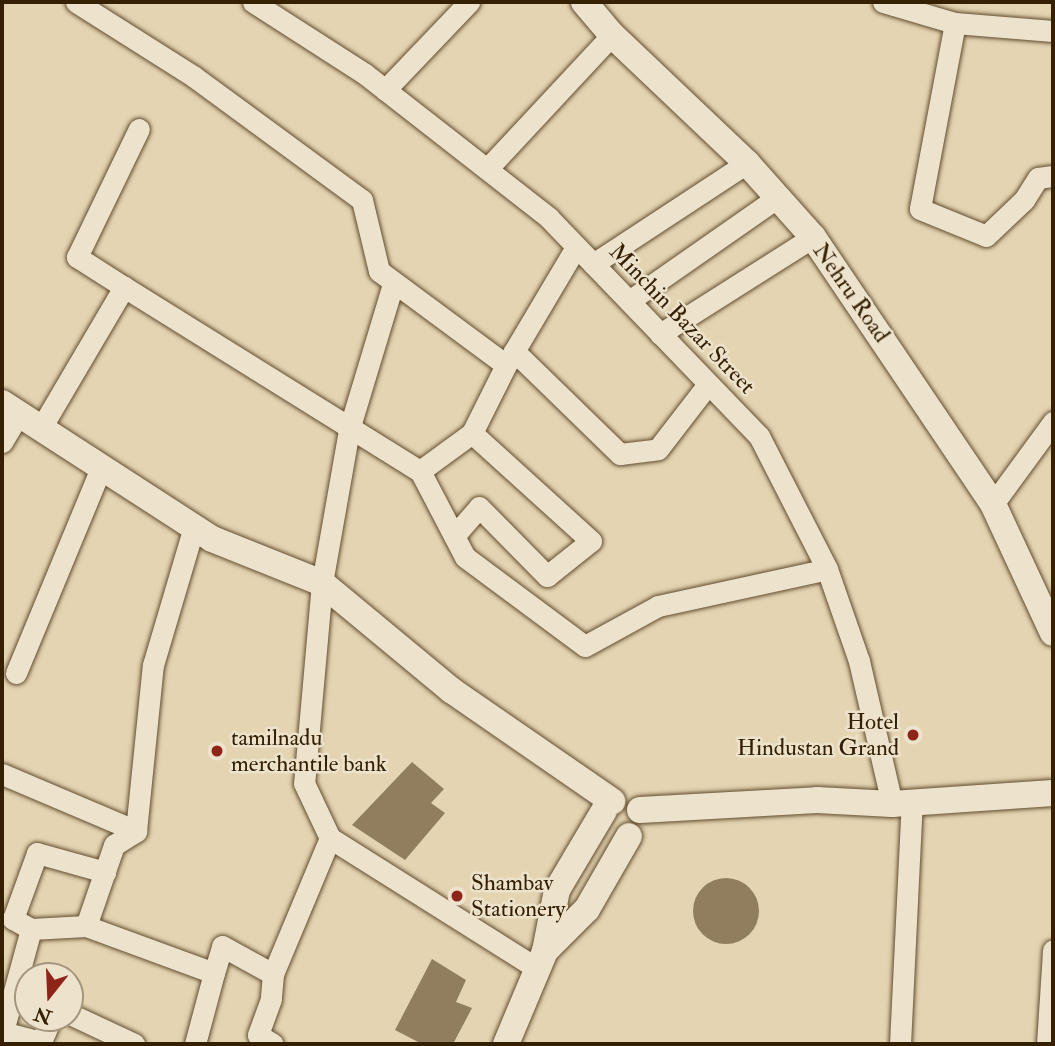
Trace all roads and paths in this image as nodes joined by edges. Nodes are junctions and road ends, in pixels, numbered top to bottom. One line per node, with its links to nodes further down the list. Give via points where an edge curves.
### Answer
1 (76, 2): 18 (street, via 193,75 362,200 379,271)
2 (469, 2): 9 (street)
3 (883, 2): 6 (street)
4 (261, 4): 9 (street, Minchin Bazar Street)
5 (592, 5): 8 (street, Nehru Road)
6 (955, 23): 7 (street); 13 (street, via 920,209 986,236 1024,200 1038,178)
7 (1053, 31)
8 (612, 35): 11 (street, Nehru Road); 12 (street)
9 (385, 90): 12 (street, Minchin Bazar Street)
10 (139, 129): 19 (street, via 77,257)
11 (747, 163): 14 (street, Nehru Road); 17 (street)
12 (486, 169): 16 (street, Minchin Bazar Street, via 549,218)
13 (1053, 176)
14 (778, 198): 15 (street, Nehru Road); 20 (street)
15 (813, 237): 21 (street); 32 (street, Nehru Road)
16 (576, 247): 17 (street, Minchin Bazar Street); 22 (street)
17 (593, 264): 20 (street, Minchin Bazar Street)
18 (393, 284): 22 (street); 27 (street)
19 (124, 287): 26 (street); 27 (street)
20 (629, 301): 21 (street, Minchin Bazar Street)
21 (660, 334): 23 (street, Minchin Bazar Street)
22 (510, 358): 23 (street, via 620,454 658,449); 28 (street)
23 (708, 384): 35 (street, Minchin Bazar Street, via 759,436)
24 (10, 408): 26 (street); 29 (street)
25 (1053, 422): 32 (street)
26 (41, 428): 30 (street)
27 (349, 430): 31 (street); 36 (street)
28 (472, 433): 31 (street); 34 (street, via 591,541 547,576 479,507)
29 (2, 442)
30 (101, 468): 33 (street); 38 (street)
31 (420, 471): 34 (street)
32 (993, 504): 37 (street, Nehru Road)
33 (194, 527): 36 (street, via 212,539); 44 (street, via 153,665)
34 (454, 536): 35 (street, via 465,557 585,646 658,606)
35 (827, 569): 41 (street, Minchin Bazar Street)
36 (321, 583): 42 (street, via 451,690); 46 (street, via 304,783)
37 (1053, 633)
38 (16, 673)
39 (2, 774): 44 (street)
40 (1053, 793): 41 (street)
41 (902, 802): 43 (street, via 817,800); 61 (street, Minchin Bazar Street)
42 (608, 806): 43 (street, via 625,798); 45 (street, via 604,823 611,834); 51 (street, via 557,890)
43 (640, 810): 45 (street, via 639,828)
44 (136, 831): 47 (street, via 114,845)
45 (629, 836): 51 (street, via 587,909)
46 (330, 838): 51 (street); 53 (street)
47 (105, 872): 48 (street); 49 (street, via 37,853 13,919)
48 (86, 926): 49 (street); 52 (street)
49 (31, 929): 56 (street)
50 (1053, 950): 62 (street)
51 (541, 960): 60 (street)
52 (214, 973): 53 (street, via 222,946); 59 (street)
53 (273, 974): 57 (street)
54 (84, 1021): 58 (street)
55 (45, 1032): 56 (street, via 41,1042)
56 (2, 1033)
57 (262, 1041)
58 (134, 1044)
59 (195, 1044)
60 (506, 1044)
61 (900, 1044)
62 (1047, 1044)

